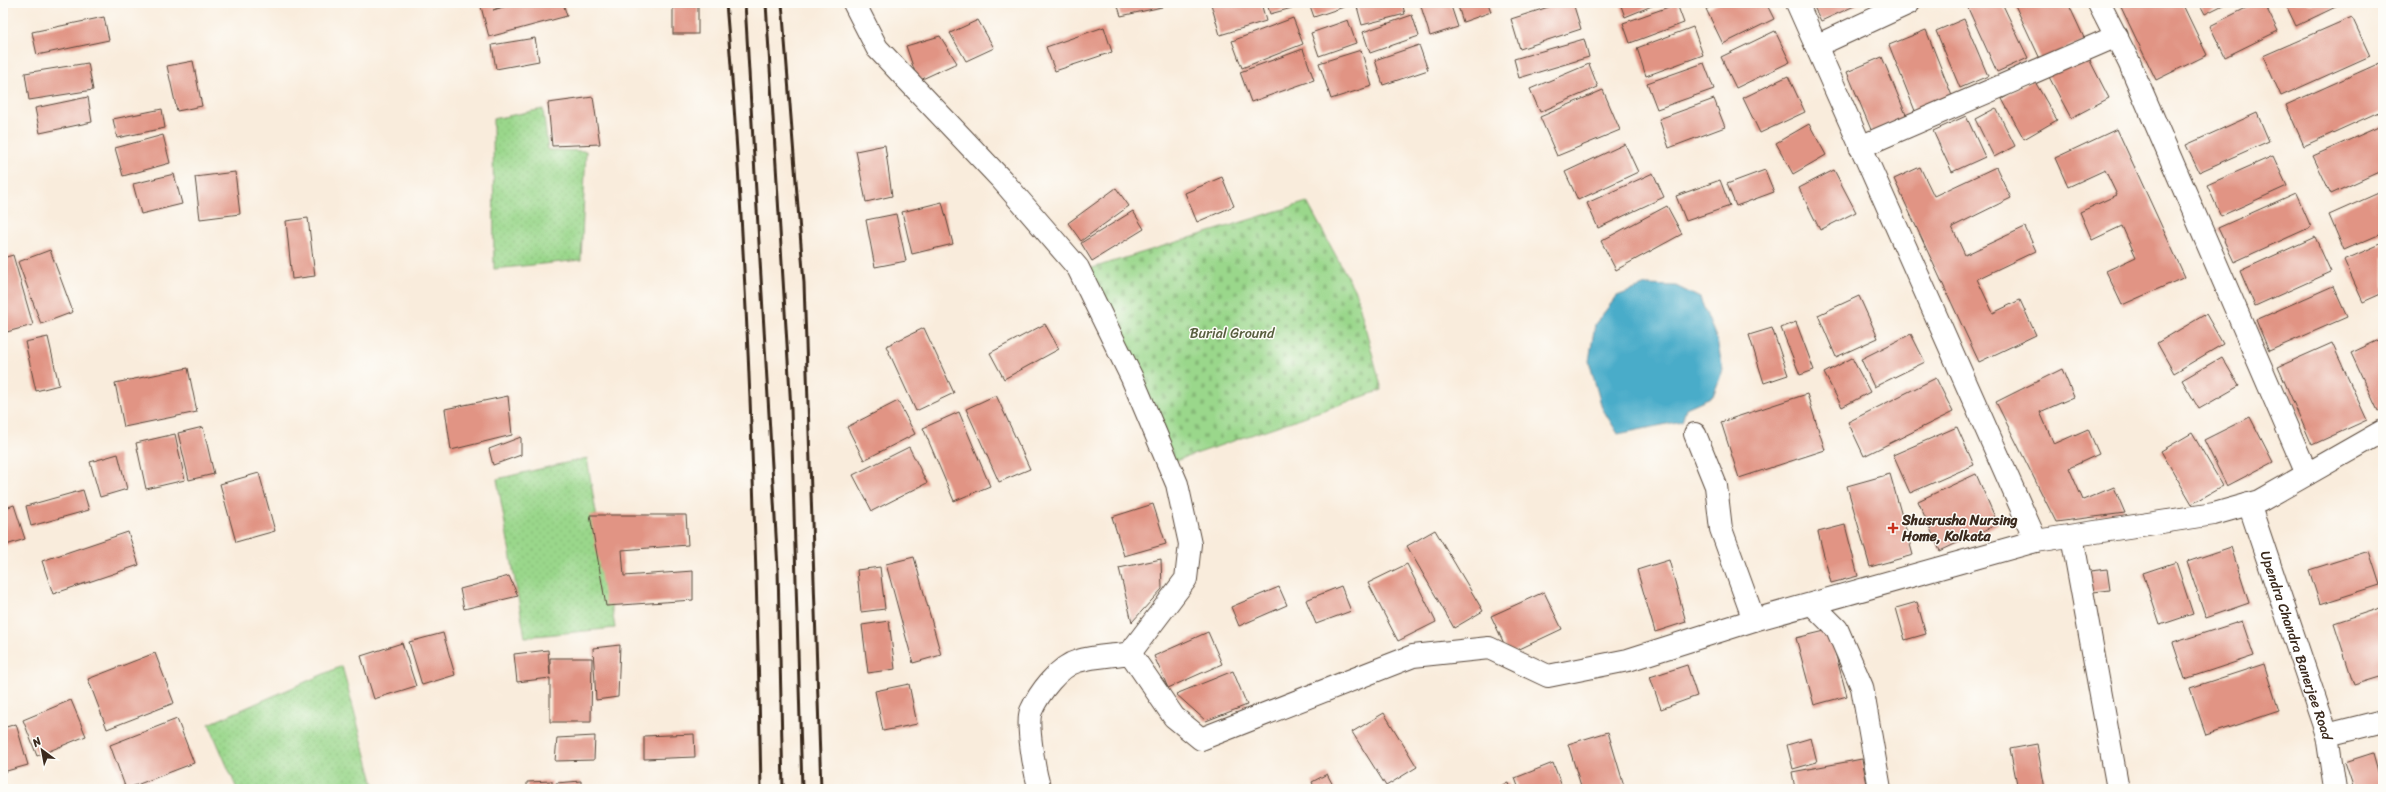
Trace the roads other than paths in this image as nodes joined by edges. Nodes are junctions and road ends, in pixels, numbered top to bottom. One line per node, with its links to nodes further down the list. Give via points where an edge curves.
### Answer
1 (854, 3): 16 (street, via 877,48 1002,180 1078,268 1132,378 1177,484 1190,544 1186,579)
2 (1797, 3): 6 (street)
3 (1909, 3): 6 (street)
4 (2099, 3): 5 (street)
5 (2117, 36): 7 (street); 10 (street)
6 (1816, 46): 7 (street)
7 (1860, 147): 13 (street)
8 (2383, 431): 10 (street)
9 (1695, 434): 15 (street, via 1716,486 1721,529)
10 (2307, 474): 11 (street, via 2260,501)
11 (2249, 504): 12 (street, via 2214,514); 18 (street, Upendra Chandra Banerjee Road)
12 (2072, 536): 13 (street); 21 (street)
13 (2036, 542): 14 (street)
14 (1813, 605): 15 (street); 20 (street, via 1837,628 1862,688)
15 (1754, 620): 16 (street, via 1628,660 1548,676 1489,648 1412,656 1201,739 1174,717)
16 (1130, 653): 19 (street, via 1077,661 1051,679 1031,712 1031,741)
17 (2383, 721): 18 (street)
18 (2327, 735): 22 (street, Upendra Chandra Banerjee Road)
19 (1040, 789)
20 (1880, 789)
21 (2118, 789)
22 (2335, 789)

